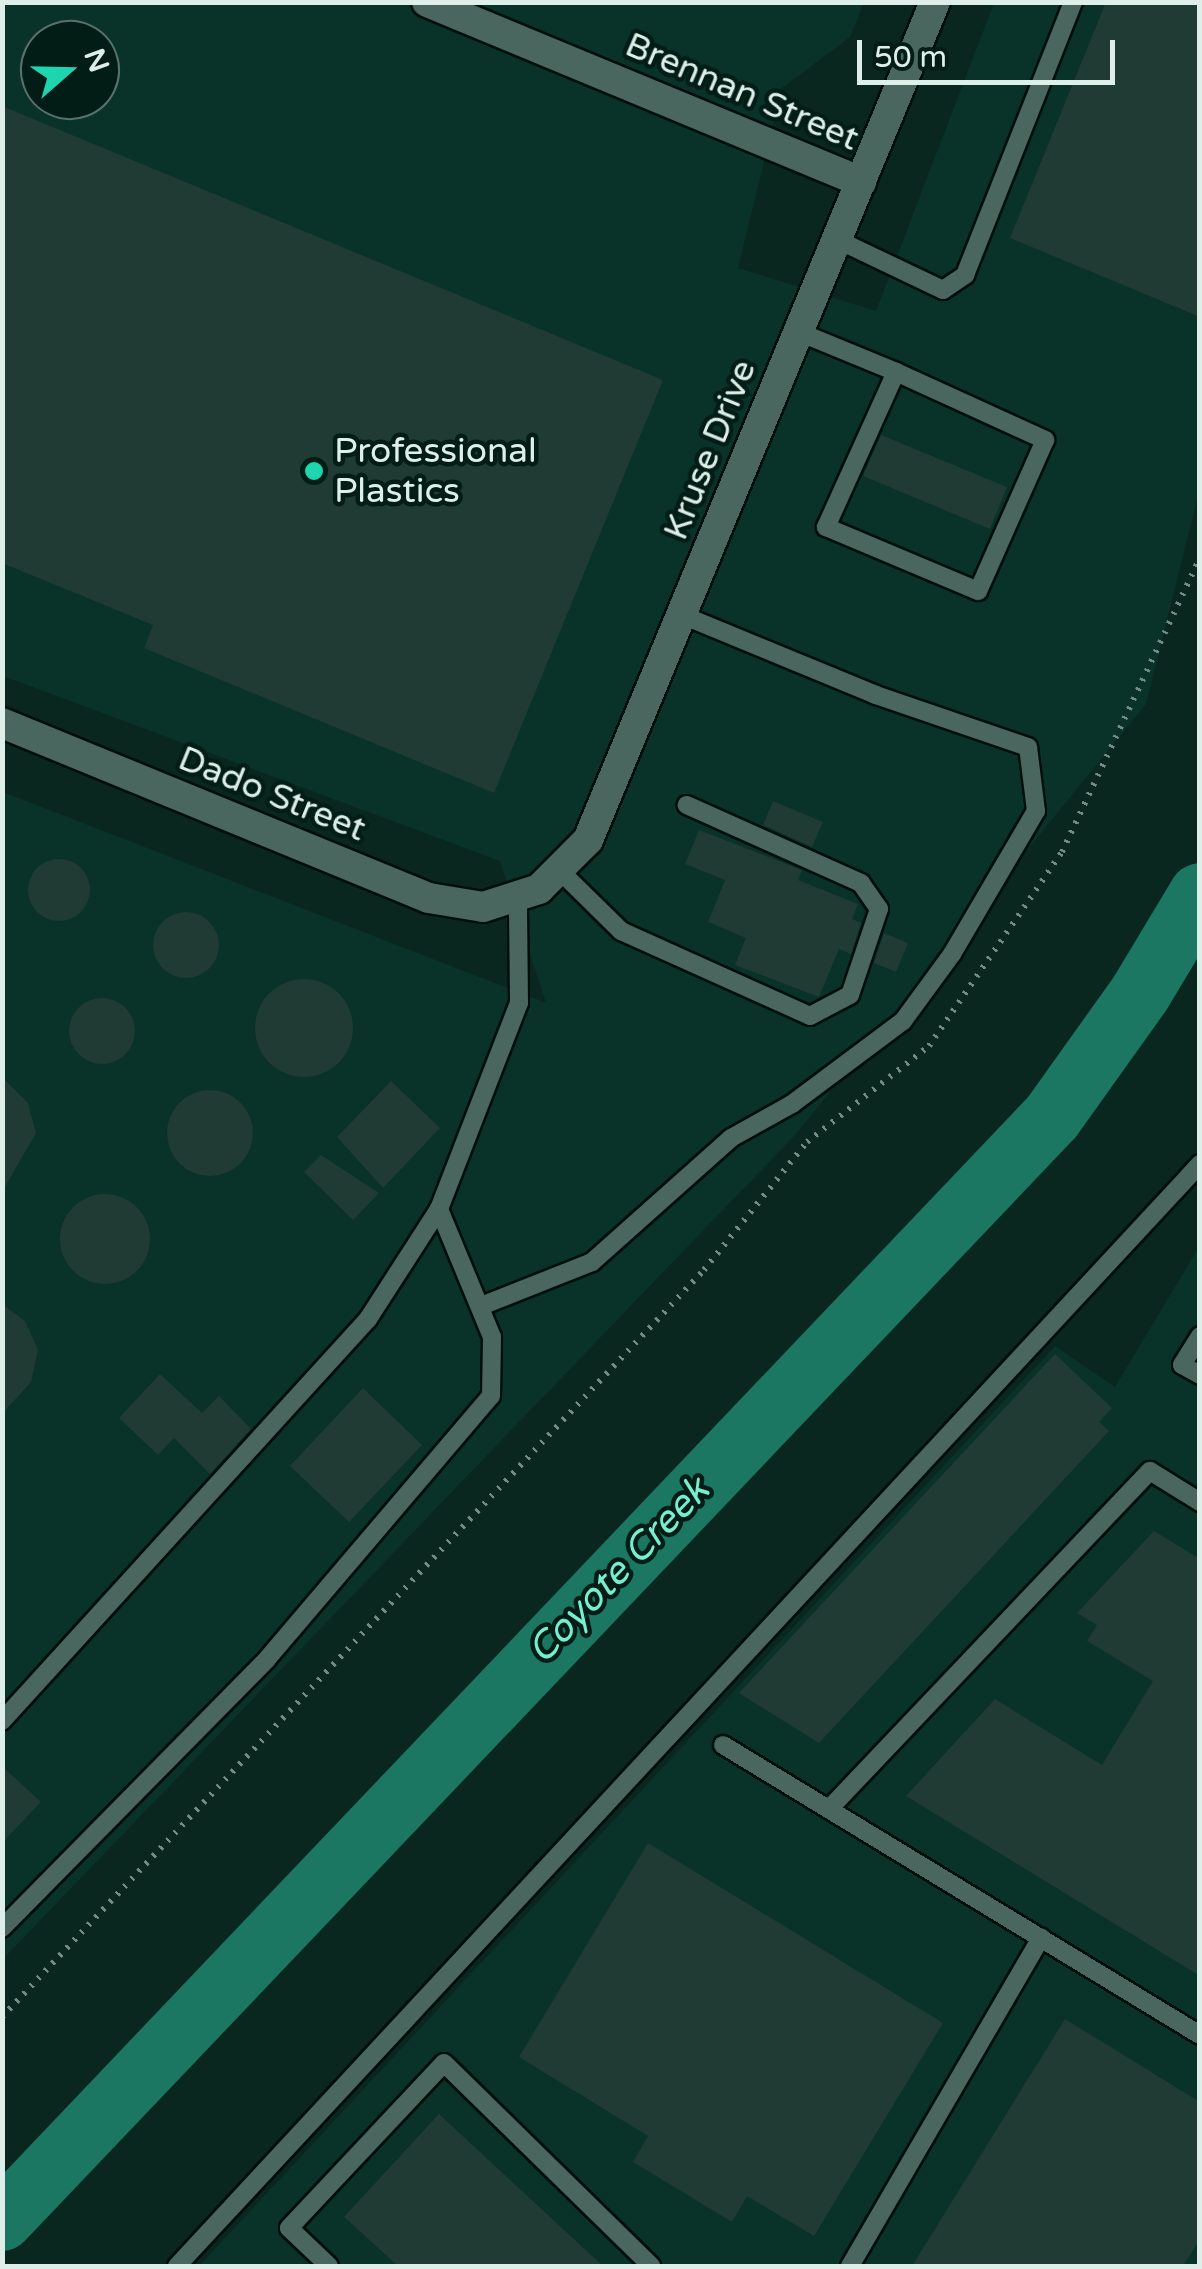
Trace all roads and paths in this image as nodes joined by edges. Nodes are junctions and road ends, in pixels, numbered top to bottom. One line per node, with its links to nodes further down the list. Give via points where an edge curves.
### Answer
1 (427, 2): 4 (street, Brennan Street)
2 (935, 2): 4 (street, Kruse Drive)
3 (1073, 2): 5 (lane, via 965,275 943,290)
4 (861, 182): 5 (street, Kruse Drive)
5 (838, 240): 6 (street, Kruse Drive)
6 (800, 332): 7 (lane); 9 (street, Kruse Drive)
7 (896, 372): 7 (lane, via 1045,440 978,592 826,527)
8 (1200, 558): 10 (path)
9 (682, 615): 13 (street, Kruse Drive, via 588,840); 18 (lane, via 876,695 1028,747 1036,811 952,954 903,1021 792,1104 731,1138 592,1262)
10 (1165, 642)
11 (2, 724): 14 (street, Dado Street, via 428,898 483,907)
12 (686, 805): 13 (lane, via 861,883 879,909 850,995 810,1016 621,931)
13 (560, 870): 14 (street, Kruse Drive)
14 (518, 899): 17 (lane, via 519,1003)
15 (807, 1142): 27 (path, via 704,1270)
16 (1200, 1164): 29 (lane)
17 (439, 1209): 18 (lane); 22 (lane, via 368,1319)
18 (481, 1306): 25 (lane, via 496,1370 491,1396 266,1659)
19 (1200, 1336): 20 (lane, via 1182,1365)
20 (1200, 1376)
21 (1200, 1502): 24 (lane, via 1150,1472)
22 (2, 1721)
23 (723, 1745): 24 (lane)
24 (829, 1809): 26 (lane)
25 (2, 1928)
26 (1041, 1938): 28 (lane); 32 (lane)
27 (2, 2017)
28 (1200, 2035)
29 (177, 2266)
30 (329, 2266): 31 (lane, via 290,2228 444,2063)
31 (651, 2266)
32 (850, 2266)

